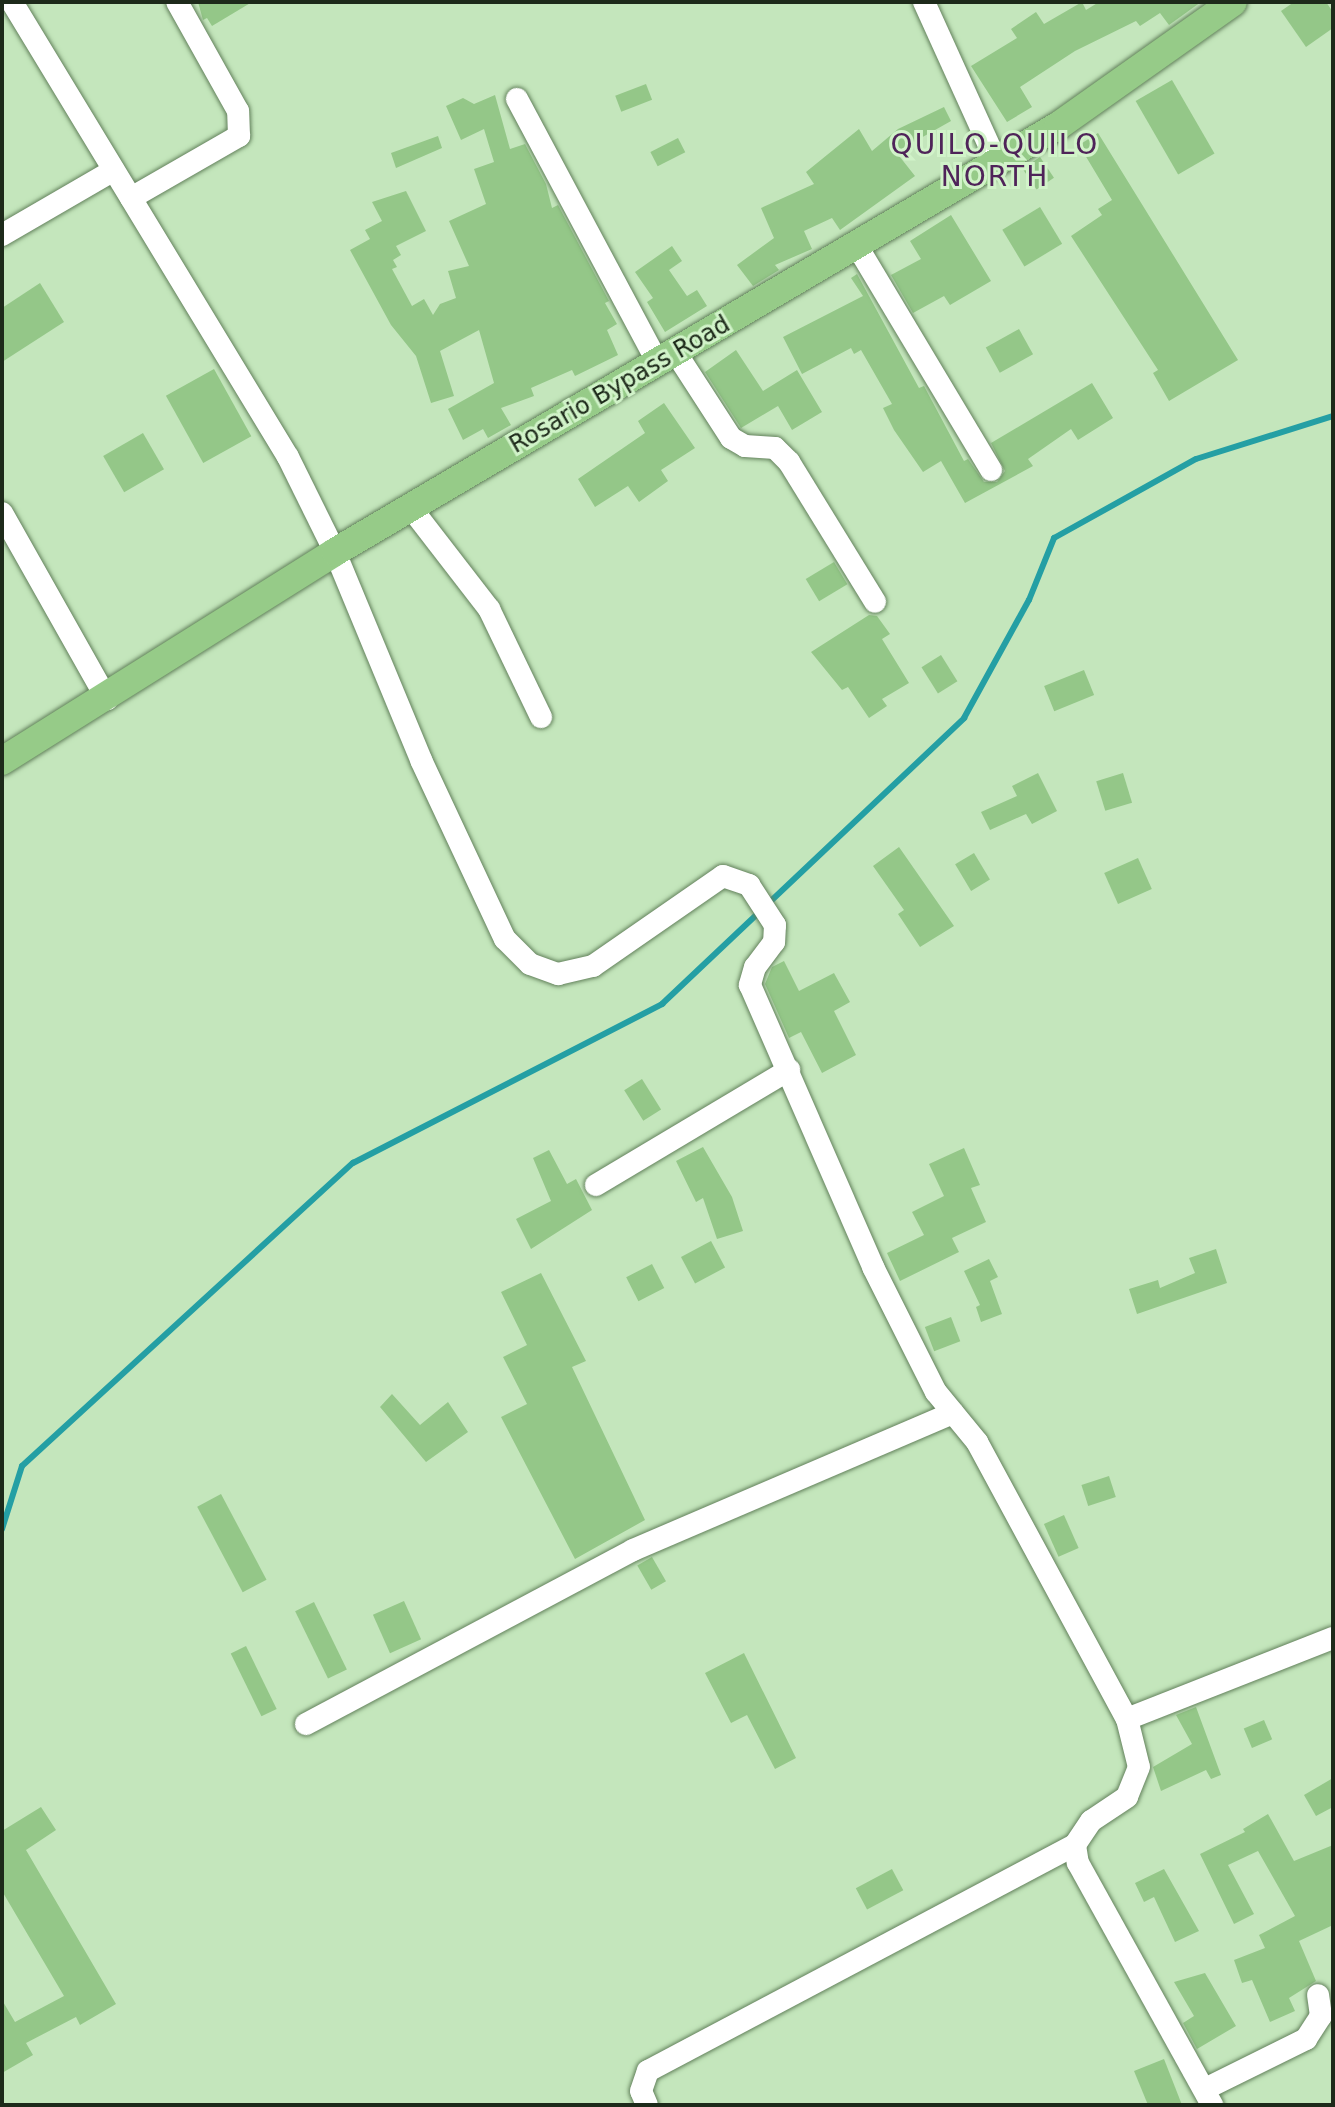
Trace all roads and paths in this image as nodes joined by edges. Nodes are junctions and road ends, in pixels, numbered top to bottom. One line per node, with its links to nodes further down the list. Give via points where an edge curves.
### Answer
1 (12, 2): 7 (street)
2 (177, 2): 8 (street, via 242,125 239,136)
3 (924, 2): 6 (street)
4 (1233, 2): 6 (main road, Rosario Bypass Road)
5 (517, 99): 11 (street)
6 (997, 163): 10 (main road, Rosario Bypass Road)
7 (114, 170): 8 (street); 9 (street)
8 (131, 198): 15 (street, via 288,457)
9 (2, 235)
10 (857, 246): 11 (main road, Rosario Bypass Road); 12 (street)
11 (667, 358): 13 (main road, Rosario Bypass Road); 16 (street, via 731,438 745,446 775,448 789,462)
12 (991, 470)
13 (411, 508): 15 (main road, Rosario Bypass Road); 18 (street, via 489,609)
14 (2, 513): 17 (street)
15 (335, 552): 17 (main road, Rosario Bypass Road); 20 (street, via 421,760 505,939 530,964 558,974 593,966 723,876 749,885 775,925 774,942 755,967 750,985)
16 (875, 602)
17 (107, 699): 19 (main road, Rosario Bypass Road)
18 (541, 717)
19 (2, 761)
20 (789, 1070): 21 (street); 22 (street, via 873,1267 936,1392)
21 (596, 1185)
22 (953, 1413): 24 (street, via 977,1442); 25 (street, via 633,1550)
23 (1333, 1638): 24 (street)
24 (1127, 1719): 26 (street, via 1139,1767 1127,1797 1091,1821)
25 (306, 1724)
26 (1075, 1845): 28 (street, via 1078,1863); 29 (street, via 648,2071 641,2091)
27 (1318, 1995): 28 (street, via 1321,2016 1306,2039)
28 (1209, 2097)
29 (647, 2105)

